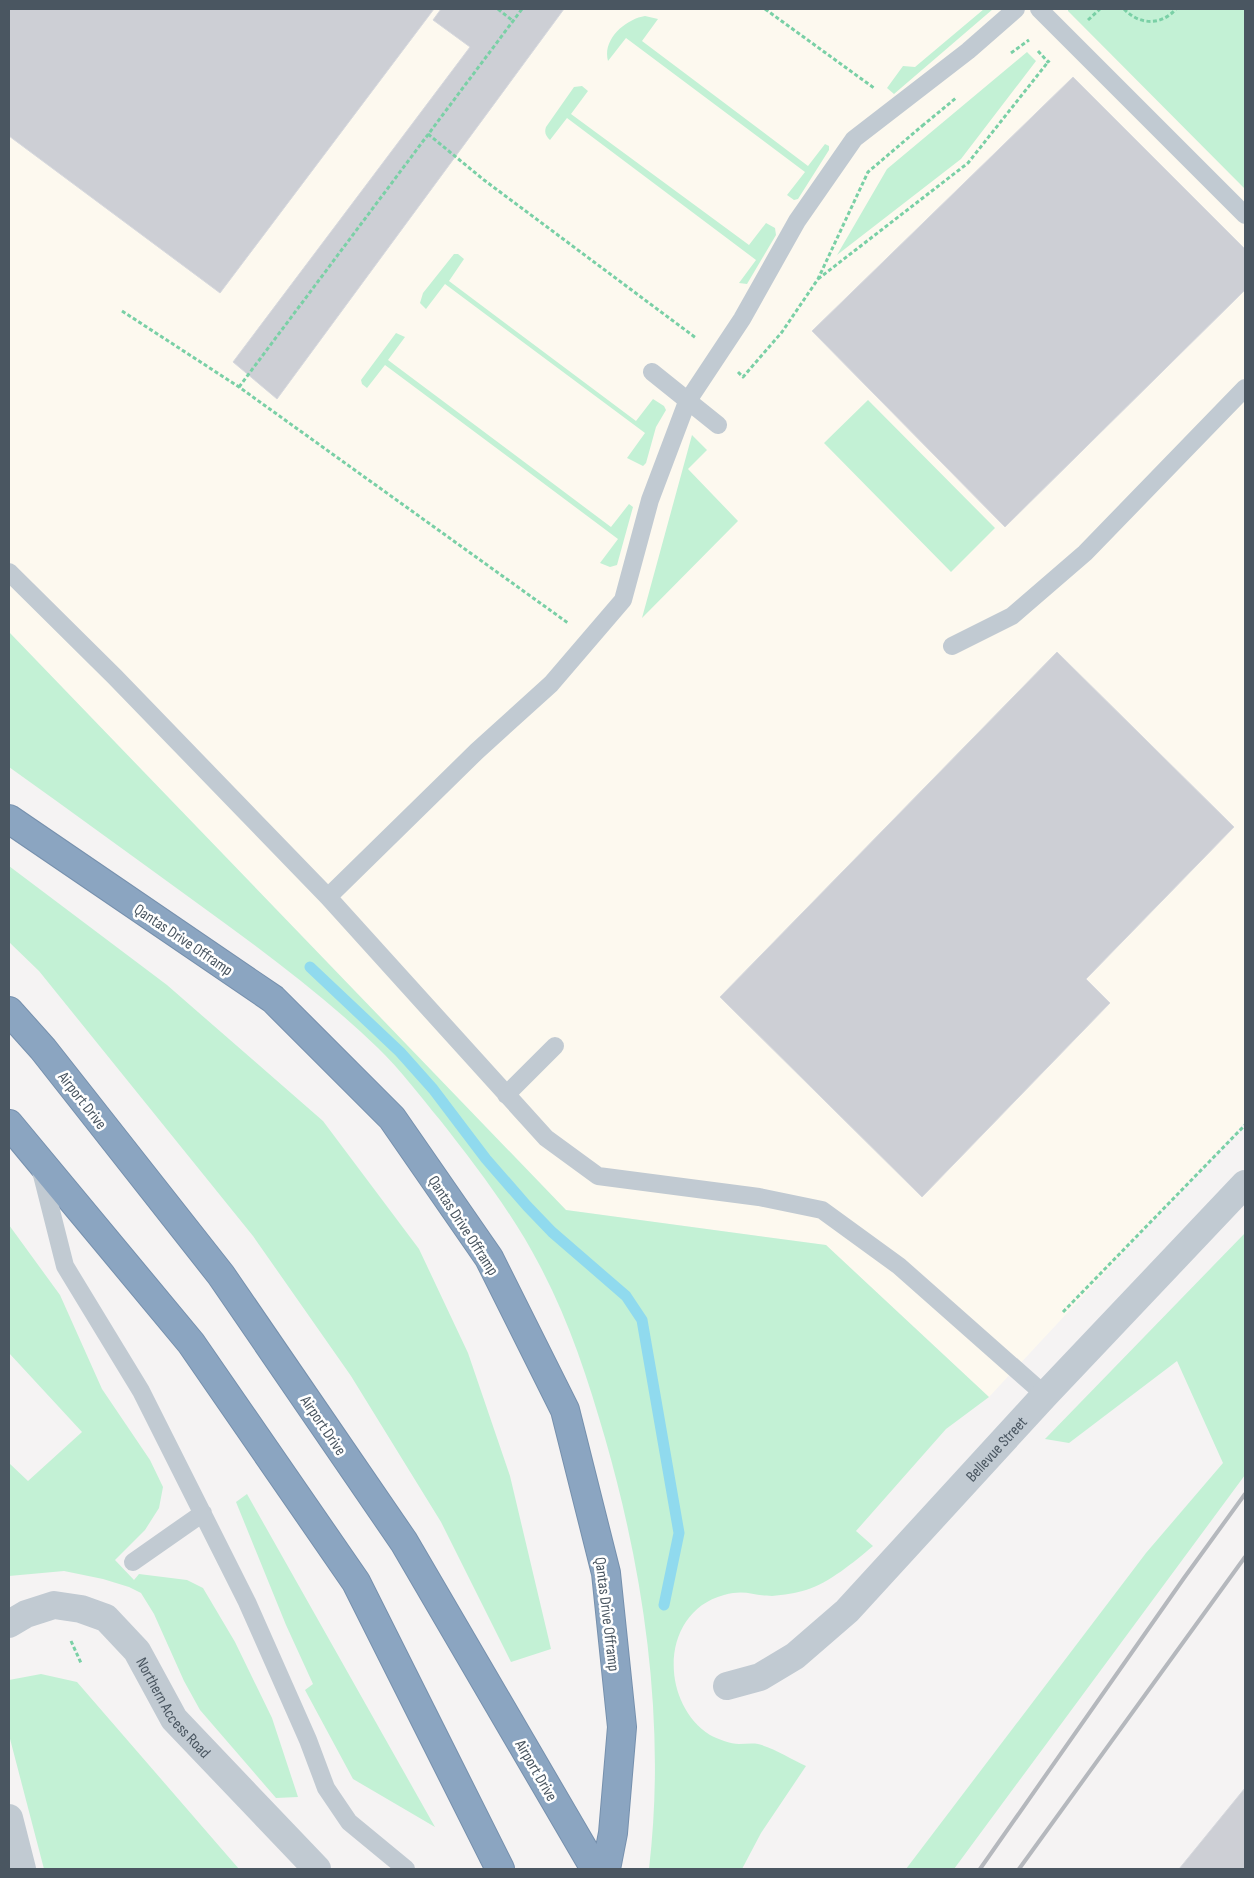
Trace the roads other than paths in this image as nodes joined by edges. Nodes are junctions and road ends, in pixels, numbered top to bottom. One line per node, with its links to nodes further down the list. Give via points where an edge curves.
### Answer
1 (1016, 9): 6 (lane, via 968,51 854,139 797,221 742,319)
2 (1039, 9): 3 (lane)
3 (1245, 215)
4 (652, 372): 6 (lane)
5 (1245, 388): 9 (lane, via 1085,553 1012,616)
6 (687, 402): 7 (lane); 11 (lane, via 650,500 623,600 552,684 477,751)
7 (718, 425)
8 (9, 572): 11 (lane)
9 (952, 646)
10 (9, 819): 29 (highway, Qantas Drive Offramp, via 272,999 392,1118 489,1258 565,1410 606,1573 622,1727 613,1833)
11 (328, 897): 14 (lane)
12 (9, 1012): 28 (highway, Airport Drive, via 43,1049 221,1275 404,1542)
13 (555, 1046): 14 (lane)
14 (506, 1095): 18 (lane, via 546,1138 598,1176 759,1197 822,1210 899,1266)
15 (9, 1124): 16 (highway)
16 (38, 1158): 19 (lane, via 65,1266 141,1391); 27 (highway, via 191,1343 356,1582)
17 (1245, 1184): 18 (street, Bellevue Street)
18 (1045, 1395): 22 (street, Bellevue Street, via 847,1610 795,1656 760,1677)
19 (203, 1513): 20 (lane); 26 (lane, via 247,1602 326,1788 349,1822)
20 (133, 1562)
21 (9, 1624): 25 (street, Northern Access Road, via 26,1614 54,1605 81,1609 106,1618 137,1651 174,1719)
22 (727, 1686)
23 (9, 1818): 24 (street)
24 (22, 1869)
25 (317, 1869)
26 (406, 1869)
27 (500, 1869)
28 (596, 1869)
29 (606, 1869)

